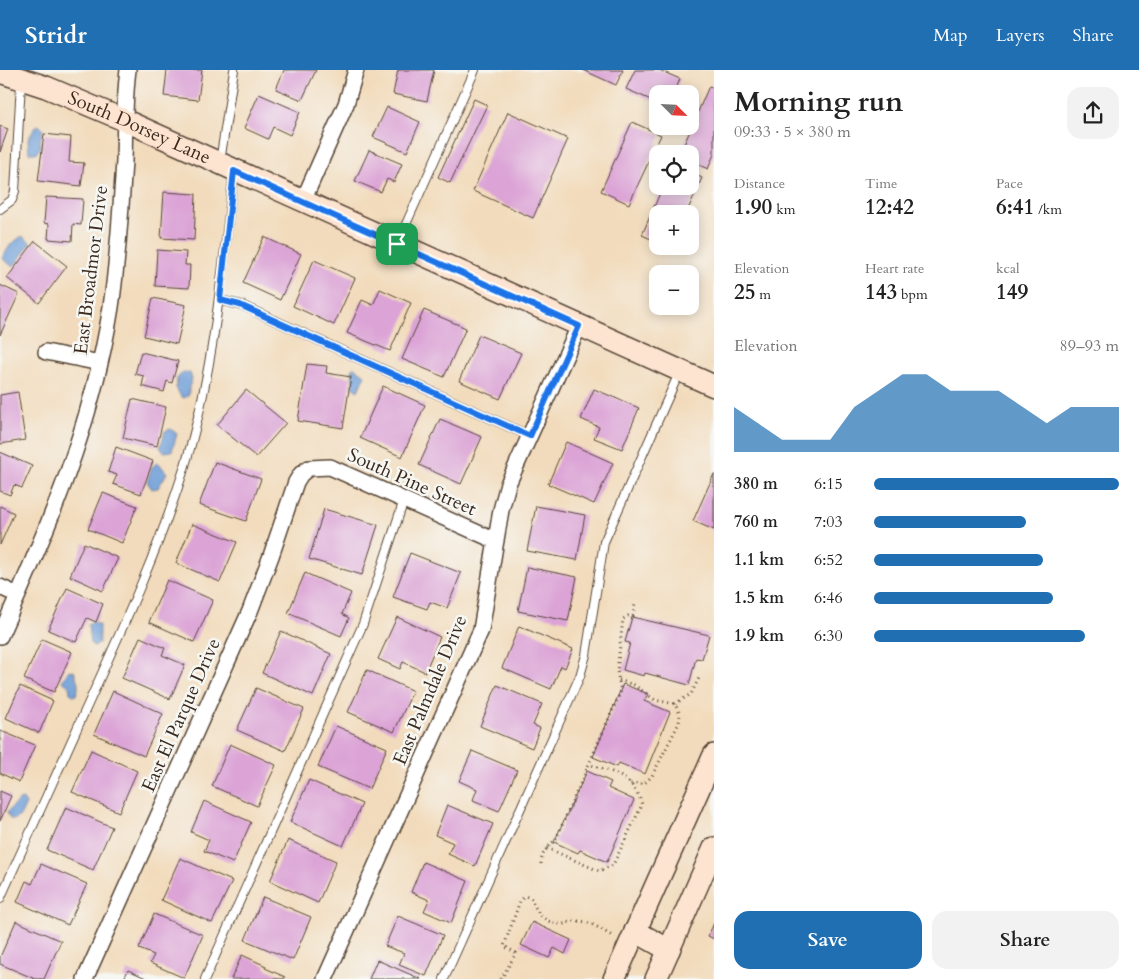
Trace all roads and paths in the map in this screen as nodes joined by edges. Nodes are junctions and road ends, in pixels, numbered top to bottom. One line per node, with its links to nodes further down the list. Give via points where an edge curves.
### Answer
1 (128, 70): 7 (street, East Broadmor Drive)
2 (234, 70): 8 (lane)
3 (356, 70): 9 (street, via 346,104)
4 (475, 70): 11 (lane)
5 (0, 72): 6 (street, South Dorsey Lane)
6 (22, 74): 7 (street, South Dorsey Lane); 10 (lane, via 15,190 12,200)
7 (124, 120): 8 (street, South Dorsey Lane); 15 (street, East Broadmor Drive, via 118,248)
8 (227, 167): 9 (street, South Dorsey Lane); 12 (lane)
9 (303, 201): 11 (street, South Dorsey Lane)
10 (0, 209)
11 (397, 244): 13 (street, South Dorsey Lane)
12 (220, 300): 18 (lane, via 240,305); 35 (lane, via 201,404 184,469 152,559)
13 (579, 326): 16 (street, South Dorsey Lane); 18 (street, East Palmdale Drive)
14 (46, 352): 15 (street)
15 (100, 363): 23 (street, East Broadmor Drive, via 70,472)
16 (680, 371): 17 (street, South Dorsey Lane); 42 (lane, via 604,542 580,676)
17 (714, 386)
18 (530, 436): 21 (street, East Palmdale Drive, via 506,491)
19 (309, 468): 20 (street, South Pine Street, via 330,467); 39 (street, East El Parque Drive, via 301,474 292,491 250,611)
20 (404, 500): 21 (street, South Pine Street); 40 (lane, via 363,624)
21 (496, 541): 41 (street, East Palmdale Drive, via 481,630)
22 (0, 588): 23 (street)
23 (18, 595): 25 (street, East Broadmor Drive)
24 (635, 604): 27 (path, via 633,616 623,619 617,671)
25 (0, 636)
26 (700, 676): 28 (path, via 691,694)
27 (619, 680): 28 (path, via 634,685 655,700); 30 (path, via 621,691)
28 (675, 704): 31 (path, via 680,714 679,723 663,757 645,783)
29 (714, 755): 36 (street)
30 (590, 765): 31 (path, via 616,772); 32 (path, via 556,839)
31 (629, 784): 32 (path, via 640,796 642,805 613,865 599,871)
32 (547, 848): 34 (path)
33 (714, 848): 38 (street)
34 (541, 864)
35 (0, 899)
36 (635, 931): 38 (street); 44 (street)
37 (614, 937): 43 (path, via 577,920 563,924 547,922 538,914 532,899 525,896 520,901 504,946 516,953)
38 (668, 950): 45 (street)
39 (85, 979)
40 (205, 979)
41 (325, 979)
42 (444, 979)
43 (501, 979)
44 (614, 979)
45 (656, 979)

